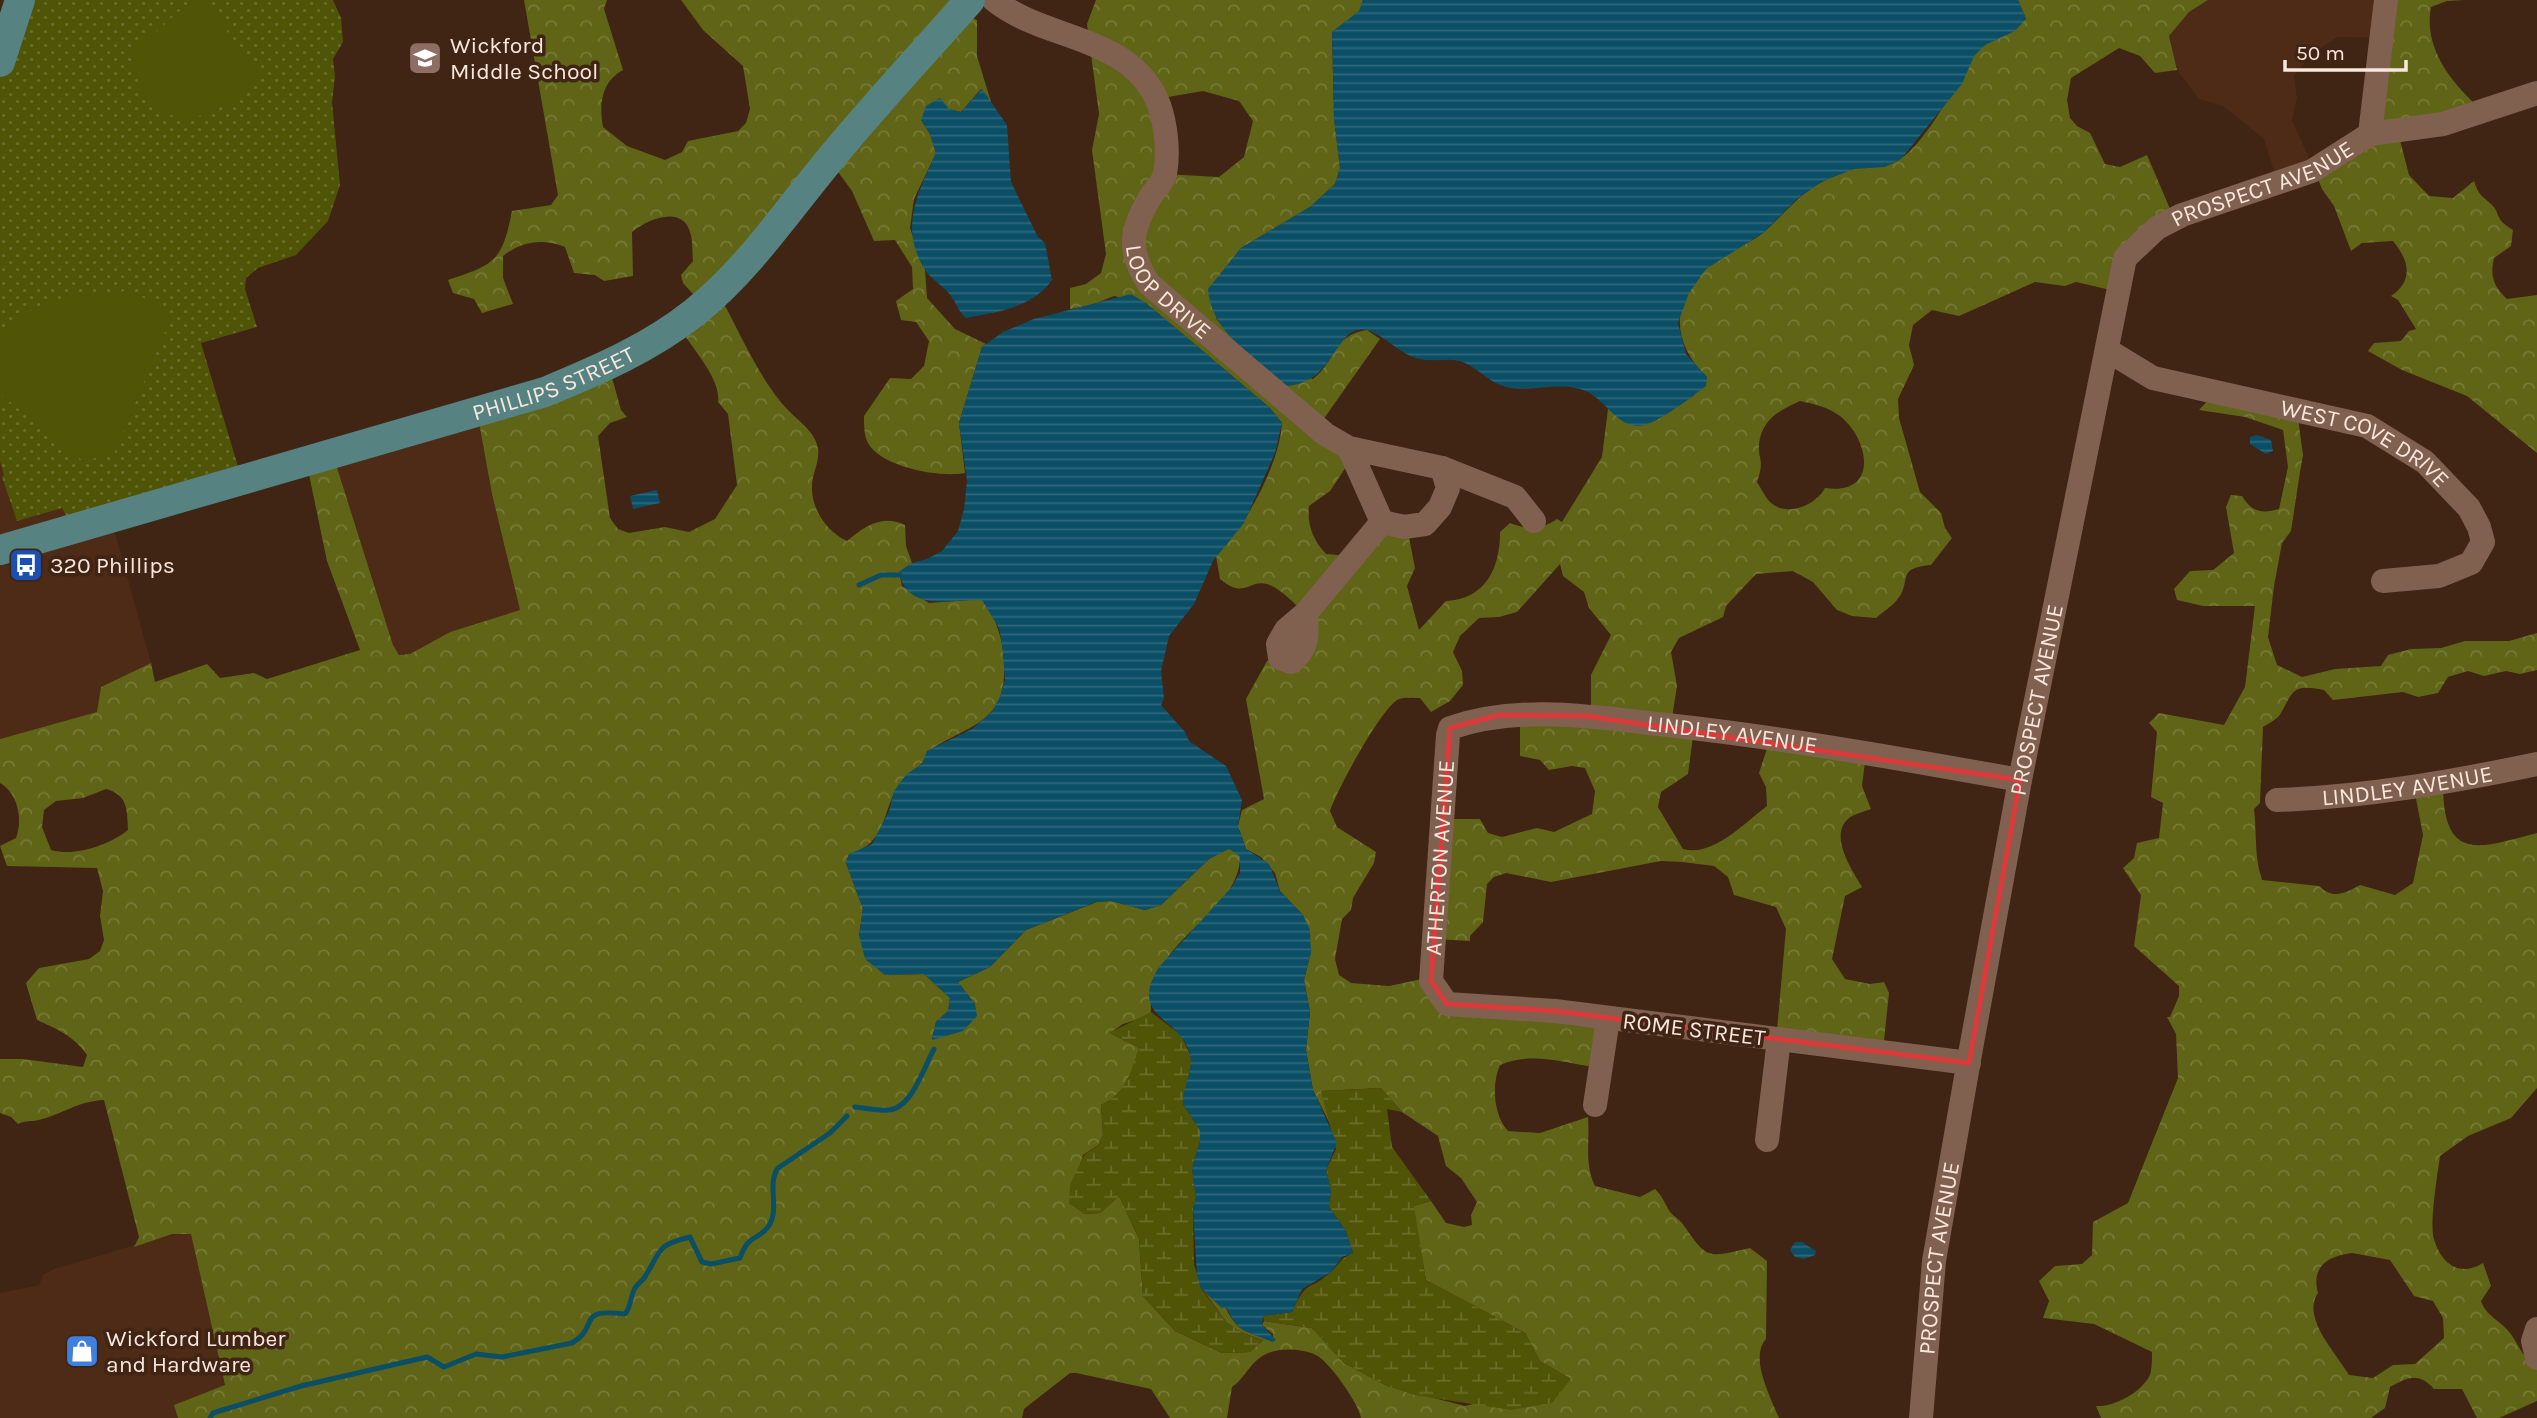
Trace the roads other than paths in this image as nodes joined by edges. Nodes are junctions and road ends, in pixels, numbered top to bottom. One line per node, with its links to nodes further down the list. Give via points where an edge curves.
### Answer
1 (20, 0): 5 (main road)
2 (970, 0): 13 (main road, PHILLIPS STREET, via 742,265 697,311 657,339 545,392)
3 (993, 0): 9 (street, LOOP DRIVE, via 1041,27 1112,52 1150,85 1160,107 1167,147 1164,176 1135,231 1136,265 1149,284 1303,418)
4 (2386, 0): 7 (street)
5 (0, 62)
6 (2537, 93): 7 (street, via 2443,124)
7 (2370, 134): 8 (street, PROSPECT AVENUE, via 2312,171 2223,199 2157,228 2124,258)
8 (2107, 350): 14 (street, WEST COVE DRIVE, via 2153,378 2367,426 2425,462 2469,508 2483,542 2471,563 2440,576); 18 (street, PROSPECT AVENUE)
9 (1349, 448): 10 (street, LOOP DRIVE); 12 (street)
10 (1442, 468): 11 (street, LOOP DRIVE, via 1515,497); 12 (street, via 1448,488 1425,524 1404,527)
11 (1534, 521)
12 (1382, 522): 15 (street)
13 (0, 550)
14 (2383, 581)
15 (1306, 613)
16 (1448, 735): 18 (street, LINDLEY AVENUE, via 1450,728 1499,715 1586,716 1823,746); 20 (street, ATHERTON AVENUE)
17 (2537, 764): 19 (street, LINDLEY AVENUE, via 2344,797)
18 (2020, 780): 23 (street, PROSPECT AVENUE)
19 (2277, 800)
20 (1431, 981): 21 (street, ROME STREET, via 1447,1004)
21 (1608, 1019): 22 (street, ROME STREET); 24 (street)
22 (1779, 1039): 23 (street, ROME STREET); 25 (street)
23 (1969, 1063): 28 (street, PROSPECT AVENUE, via 1934,1261)
24 (1594, 1105)
25 (1767, 1140)
26 (2537, 1329): 27 (street, via 2533,1341)
27 (2537, 1359)
28 (1921, 1418)

